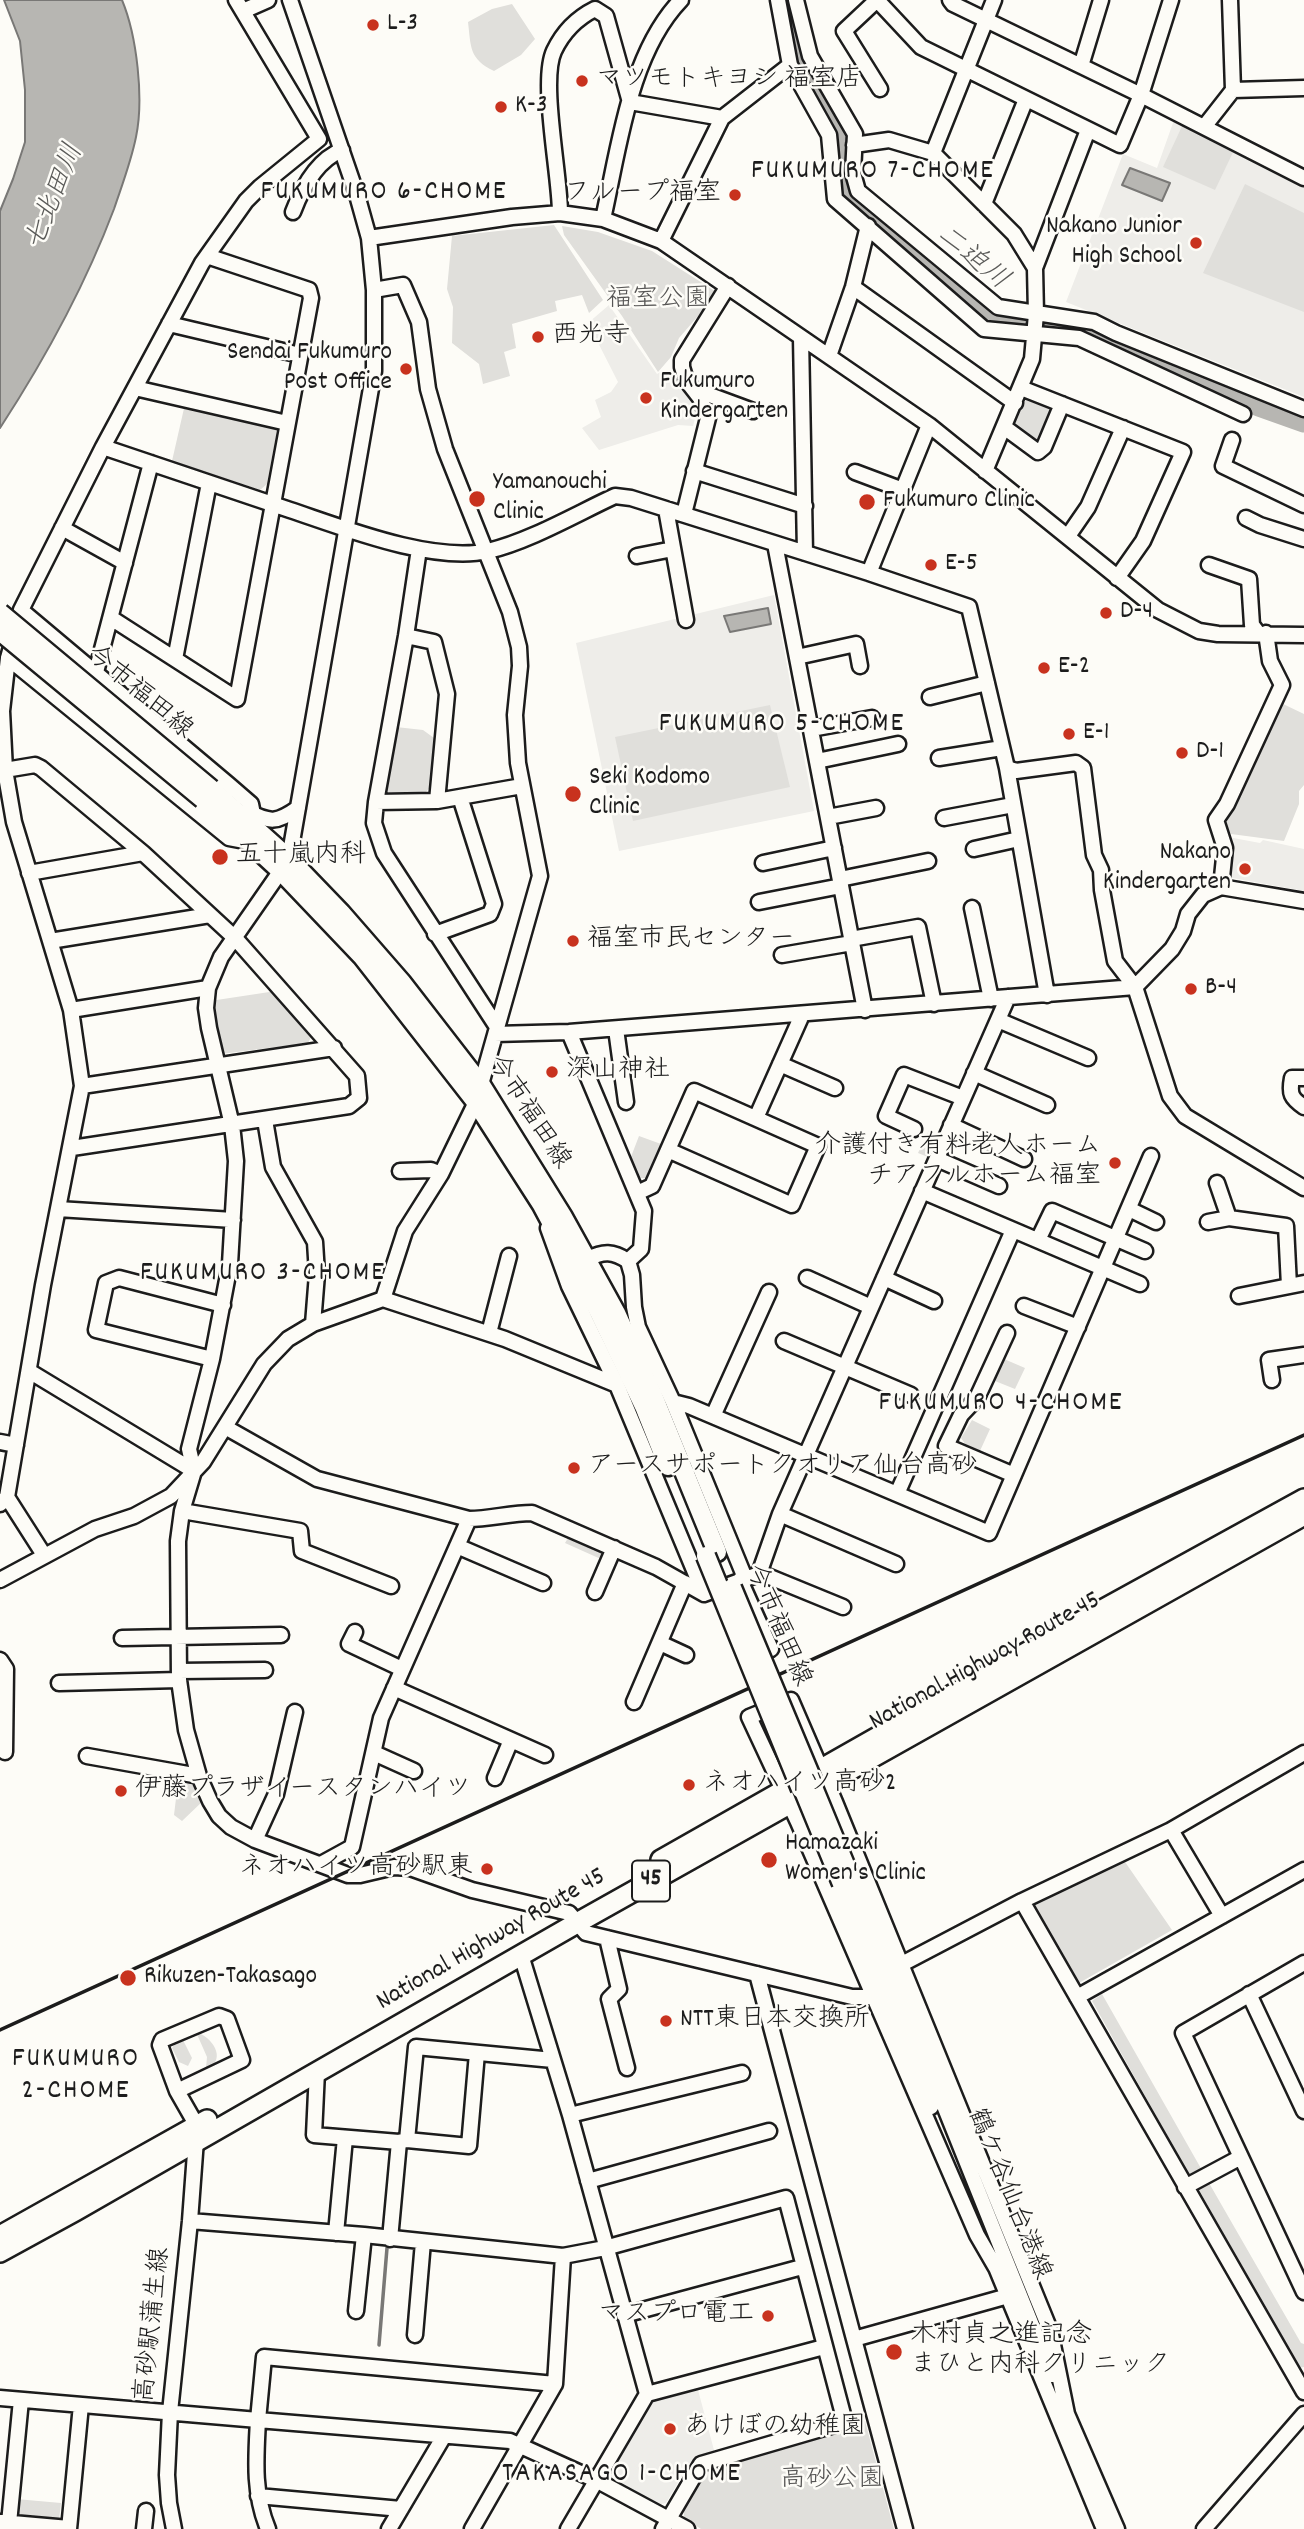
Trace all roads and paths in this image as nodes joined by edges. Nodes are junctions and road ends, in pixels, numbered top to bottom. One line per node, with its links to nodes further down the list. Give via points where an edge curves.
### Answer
1 (268, 0): 12 (street)
2 (290, 0): 27 (street)
3 (681, 0): 22 (street, via 655,35)
4 (778, 0): 14 (street)
5 (796, 0): 26 (street, via 810,56 855,134)
6 (877, 0): 16 (street, via 921,47); 18 (street, via 844,31)
7 (950, 0): 13 (street)
8 (994, 0): 13 (street)
9 (1101, 0): 15 (street)
10 (1171, 0): 20 (street)
11 (1230, 0): 19 (street)
12 (239, 5): 37 (street, via 318,139 260,187)
13 (986, 20): 15 (street); 16 (street)
14 (790, 65): 23 (street); 34 (street, via 829,135 835,199)
15 (1081, 66): 20 (street)
16 (966, 70): 21 (street); 28 (street)
17 (1304, 88): 19 (street)
18 (880, 89)
19 (1233, 90): 24 (street)
20 (1141, 95): 24 (street); 25 (street, via 1120,145)
21 (1026, 99): 25 (street); 30 (street)
22 (630, 102): 23 (street); 32 (street, via 606,16 595,9 566,30 551,60); 33 (street)
23 (722, 118): 36 (street)
24 (1204, 127): 29 (street)
25 (1088, 130): 38 (street)
26 (854, 145): 28 (street, via 889,140); 42 (street, via 858,191 998,307)
27 (342, 150): 31 (street, via 329,156 309,179); 35 (street)
28 (933, 153): 30 (street)
29 (1304, 178)
30 (984, 204): 38 (street, via 1014,234)
31 (293, 212)
32 (560, 213): 33 (street); 35 (street, via 512,216)
33 (603, 219): 36 (street)
34 (868, 226): 40 (street); 44 (street, via 984,329)
35 (369, 239): 41 (street)
36 (661, 241): 39 (street)
37 (207, 256): 43 (street); 46 (street, via 309,290)
38 (1035, 268): 42 (street)
39 (728, 286): 45 (street); 50 (street, via 682,360 686,380)
40 (853, 287): 47 (street); 51 (street)
41 (374, 290): 75 (street, via 374,371); 81 (street, via 404,285 419,322 428,389 445,449)
42 (1036, 315): 44 (street); 53 (street, via 1094,322)
43 (169, 324): 46 (street); 48 (street)
44 (1034, 333): 49 (street, via 1032,359); 55 (street, via 1079,338)
45 (801, 337): 47 (street); 70 (street)
46 (300, 355): 56 (street)
47 (829, 356): 57 (street)
48 (135, 388): 56 (street); 61 (street)
49 (1021, 388): 51 (street); 52 (street)
50 (700, 398): 54 (street, via 707,394); 63 (street, via 708,418)
51 (1015, 402): 58 (street)
52 (1062, 404): 58 (street, via 1038,452); 59 (street)
53 (1304, 409)
54 (753, 411)
55 (1243, 414)
56 (287, 423): 68 (street)
57 (929, 425): 64 (street); 67 (street)
58 (1004, 427): 64 (street)
59 (1123, 428): 76 (street, via 1088,506); 87 (street, via 1183,452 1143,541)
60 (1232, 440): 69 (street, via 1223,466)
61 (103, 447): 62 (street); 74 (street)
62 (151, 463): 66 (street); 84 (street)
63 (694, 471): 70 (street); 72 (street)
64 (985, 471): 76 (street)
65 (855, 472): 67 (street)
66 (209, 483): 68 (street); 98 (street)
67 (903, 490): 86 (street)
68 (272, 504): 75 (street); 98 (street, via 237,699)
69 (1304, 505)
70 (805, 506): 82 (street)
71 (666, 509): 72 (street); 80 (street); 81 (street, via 615,496)
72 (684, 514): 78 (street)
73 (1247, 518): 77 (street)
74 (62, 528): 84 (street); 88 (street)
75 (347, 529): 79 (street); 117 (street)
76 (1068, 536): 87 (street)
77 (1304, 539)
78 (775, 544): 82 (street); 96 (street)
79 (419, 549): 81 (street); 95 (street)
80 (673, 549): 83 (street); 91 (street)
81 (487, 551): 111 (street, via 519,647 515,715)
82 (805, 553): 86 (street)
83 (637, 556)
84 (125, 563): 90 (street)
85 (1209, 565): 93 (street, via 1250,579 1252,625)
86 (869, 573): 101 (street, via 969,607)
87 (1117, 578): 93 (street, via 1158,610 1199,631)
88 (21, 610): 97 (street); 100 (street)
89 (0, 613): 112 (main road, 今市福田線, bridge)
90 (111, 618): 98 (street); 100 (street)
91 (686, 620)
92 (0, 631): 112 (main road, 今市福田線, bridge)
93 (1262, 633): 94 (street); 132 (street, via 1282,685 1216,820 1225,848)
94 (1304, 635)
95 (406, 636): 114 (street, via 434,642 447,694); 115 (street)
96 (797, 657): 99 (street, via 856,644); 104 (street)
97 (8, 658): 110 (street, via 2,711); 123 (street, via 229,838)
98 (175, 659)
99 (860, 666)
100 (96, 672): 119 (street, via 251,804)
101 (987, 684): 102 (street); 106 (street)
102 (930, 697)
103 (872, 718): 104 (street)
104 (811, 729): 108 (street)
105 (898, 744): 108 (street)
106 (1002, 748): 107 (street); 109 (street)
107 (939, 758)
108 (817, 761): 120 (street)
109 (1007, 768): 116 (street); 142 (street, via 1016,771 1076,764 1083,768 1115,961)
110 (5, 770): 126 (street, via 41,768); 130 (street)
111 (522, 786): 113 (street); 153 (street, via 540,876)
112 (213, 796): 119 (street); 123 (main road, 今市福田線); 129 (main road, 今市福田線)
113 (460, 797): 114 (street); 137 (street, via 494,904 490,914)
114 (437, 801): 115 (street)
115 (376, 802): 137 (street, via 374,823 384,853)
116 (1013, 805): 121 (street); 122 (street)
117 (298, 808): 119 (street, via 282,820); 129 (street)
118 (876, 808): 120 (street)
119 (253, 814)
120 (828, 817): 124 (street)
121 (944, 818)
122 (1019, 839): 125 (street); 144 (street)
123 (252, 842): 129 (main road, 今市福田線)
124 (834, 848): 128 (street); 131 (street)
125 (974, 849)
126 (143, 853): 130 (street); 136 (street)
127 (928, 861): 131 (street)
128 (763, 863)
129 (285, 865): 138 (street); 163 (main road, 今市福田線, via 341,913 402,984)
130 (29, 873): 139 (street)
131 (840, 882): 134 (street); 140 (street)
132 (1221, 887): 133 (street); 142 (street, via 1203,895 1188,914 1172,949)
133 (1304, 901)
134 (759, 902)
135 (972, 908): 146 (street)
136 (210, 915): 138 (street); 139 (street)
137 (435, 934): 153 (street)
138 (234, 938): 143 (street); 155 (street)
139 (50, 941): 148 (street)
140 (851, 941): 141 (street); 147 (street, via 918,927); 149 (street)
141 (782, 955)
142 (1135, 987): 144 (street); 182 (street, via 1170,1096 1185,1116)
143 (208, 988): 148 (street); 158 (street, via 206,1008)
144 (1047, 995): 145 (street)
145 (1008, 997): 146 (street); 151 (street)
146 (991, 999): 147 (street)
147 (934, 1004): 149 (street)
148 (71, 1010): 161 (street)
149 (865, 1010): 150 (street)
150 (802, 1015): 152 (street); 157 (street)
151 (998, 1020): 156 (street); 159 (street)
152 (616, 1029): 154 (street); 165 (street)
153 (496, 1031): 154 (street); 163 (street)
154 (569, 1032): 184 (street)
155 (334, 1048): 158 (street); 169 (street, via 357,1076 359,1098 349,1106)
156 (1088, 1058)
157 (780, 1065): 162 (street); 168 (street)
158 (216, 1066): 161 (street); 170 (street)
159 (974, 1073): 164 (street); 166 (street)
160 (1304, 1078): 167 (street, via 1292,1078 1289,1091)
161 (82, 1086): 173 (street)
162 (835, 1088)
163 (479, 1093): 179 (street); 185 (main road, 今市福田線); 197 (main road, 今市福田線)
164 (963, 1098): 171 (street); 172 (street, via 904,1075 886,1116)
165 (626, 1102)
166 (1047, 1105)
167 (1304, 1107)
168 (757, 1118): 174 (street, via 694,1091); 174 (street, via 818,1146 792,1205)
169 (265, 1120): 170 (street); 211 (street, via 273,1167 315,1242)
170 (232, 1125): 173 (street); 189 (street, via 236,1161)
171 (951, 1125): 176 (street); 177 (street)
172 (914, 1129)
173 (72, 1148): 186 (street)
174 (668, 1150): 184 (street, via 652,1186)
175 (1152, 1156): 187 (street)
176 (1024, 1158)
177 (937, 1159): 181 (street); 183 (street)
178 (400, 1171): 179 (street)
179 (441, 1174): 206 (street, via 405,1231)
180 (1217, 1183): 188 (street)
181 (999, 1186)
182 (1304, 1188)
183 (922, 1191): 192 (street); 201 (street)
184 (637, 1193): 198 (street, via 644,1211 641,1249)
185 (542, 1205): 221 (street, via 569,1286); 240 (main road, 今市福田線, via 600,1314)
186 (58, 1209): 189 (street); 219 (street)
187 (1129, 1209): 190 (street); 193 (street)
188 (1229, 1218): 191 (street); 203 (street, via 1286,1226)
189 (233, 1220): 208 (street)
190 (1156, 1222)
191 (1208, 1222)
192 (1013, 1230): 194 (street); 231 (street)
193 (1116, 1238): 194 (street, via 1052,1211); 195 (street); 199 (street)
194 (1038, 1240): 199 (street)
195 (1145, 1251)
196 (510, 1256): 213 (street)
197 (587, 1259): 198 (street, via 610,1252); 240 (main road, 今市福田線, via 652,1393)
198 (628, 1261): 223 (street, via 638,1327)
199 (1103, 1268): 202 (street); 212 (street)
200 (807, 1278): 210 (street)
201 (884, 1278): 207 (street); 210 (street)
202 (1140, 1284)
203 (1297, 1284): 205 (street)
204 (769, 1292): 224 (street)
205 (1239, 1296)
206 (383, 1298): 211 (street); 213 (street)
207 (934, 1301)
208 (223, 1305): 217 (street); 217 (street, via 119,1278 106,1283 96,1330)
209 (1024, 1306): 212 (street)
210 (872, 1307): 218 (street)
211 (313, 1324): 225 (street, via 288,1339 264,1364)
212 (1078, 1327): 230 (street)
213 (489, 1333): 221 (street)
214 (1007, 1333): 230 (street, via 977,1398 961,1415 946,1446)
215 (784, 1341): 218 (street)
216 (1304, 1355): 220 (street, via 1269,1360)
217 (212, 1359): 229 (street, via 189,1449)
218 (845, 1367): 222 (street); 228 (street)
219 (29, 1371): 227 (street); 229 (street)
220 (1272, 1380)
221 (617, 1385): 250 (street)
222 (911, 1395)
223 (673, 1402): 224 (street); 244 (street)
224 (713, 1416): 228 (street)
225 (225, 1427): 229 (street); 237 (street, via 317,1479)
226 (0, 1442): 227 (street)
227 (16, 1445): 233 (street)
228 (806, 1456): 231 (street); 235 (street)
229 (194, 1471): 234 (street); 241 (street, via 171,1496)
230 (1014, 1475): 231 (street, via 989,1533)
231 (897, 1494)
232 (1304, 1499): 276 (highway, National Highway Route 45 / 45, via 1084,1620)
233 (3, 1501): 241 (street)
234 (181, 1511): 248 (street, via 300,1531 302,1551); 254 (street)
235 (780, 1514): 242 (street); 243 (street)
236 (1304, 1514): 276 (highway, National Highway Route 45 / 45)
237 (469, 1519): 238 (street); 239 (street, via 532,1513)
238 (457, 1546): 246 (street); 260 (street)
239 (614, 1548): 247 (street); 249 (street)
240 (711, 1554): 276 (main road, 今市福田線, bridge)
241 (44, 1555): 245 (street)
242 (896, 1564)
243 (760, 1573): 244 (street); 251 (street)
244 (743, 1579): 250 (street); 257 (street)
245 (0, 1580)
246 (543, 1583)
247 (685, 1583): 250 (street); 256 (street)
248 (391, 1586)
249 (595, 1592)
250 (704, 1594)
251 (843, 1606)
252 (355, 1632): 260 (street, via 349,1644)
253 (281, 1635): 254 (street)
254 (180, 1637): 255 (street); 262 (street)
255 (122, 1638)
256 (660, 1643): 258 (street); 265 (street)
257 (771, 1649)
258 (686, 1655)
259 (0, 1660): 268 (street, via 6,1669)
260 (402, 1669): 264 (street)
261 (265, 1670): 262 (street)
262 (179, 1675): 263 (street); 274 (street, via 186,1730)
263 (59, 1683)
264 (394, 1688): 267 (street); 269 (street, via 381,1718)
265 (634, 1702)
266 (295, 1712): 278 (street, via 276,1794)
267 (511, 1740): 271 (street); 275 (street)
268 (5, 1752)
269 (374, 1753): 273 (street); 279 (street, via 352,1847)
270 (1304, 1753): 277 (street)
271 (545, 1755)
272 (87, 1756): 274 (street)
273 (414, 1771)
274 (199, 1776): 278 (street, via 219,1816)
275 (495, 1777)
276 (806, 1786): 276 (street, via 749,1717 791,1700); 281 (street, bridge); 284 (highway, National Highway Route 45 / 45); 288 (street); 291 (street)
277 (1171, 1830): 282 (street); 283 (street)
278 (255, 1840): 279 (street)
279 (321, 1864): 284 (street, via 348,1875 410,1868)
280 (1304, 1870): 283 (street)
281 (846, 1881): 318 (street, 鶴ケ谷仙台港線); 333 (street, 鶴ケ谷仙台港線, via 1021,2293)
282 (1022, 1901): 288 (street); 292 (street)
283 (1222, 1916): 292 (street)
284 (573, 1918): 285 (street, via 586,1933); 286 (highway, National Highway Route 45 / 45); 302 (highway, National Highway Route 45 / 45)
285 (607, 1938): 289 (street); 295 (street, via 619,1989 608,1999)
286 (521, 1955): 294 (street); 296 (highway, National Highway Route 45 / 45)
287 (1304, 1963): 290 (street)
288 (900, 1965): 333 (street, via 1050,2330)
289 (757, 1974): 291 (street, via 852,1997); 324 (street)
290 (1249, 1994): 299 (street); 305 (street, via 1183,2033)
291 (872, 1997): 318 (street, via 977,2235)
292 (1077, 1997): 307 (street)
293 (477, 2053): 294 (street); 304 (street, via 416,2047); 304 (street, via 469,2146)
294 (553, 2060): 300 (street)
295 (627, 2068)
296 (317, 2071): 302 (highway, National Highway Route 45 / 45); 303 (street, via 314,2135)
297 (742, 2073): 300 (street)
298 (177, 2091): 298 (street, via 160,2051 162,2040 224,2016 242,2060); 302 (street)
299 (1304, 2111)
300 (570, 2115): 306 (street)
301 (769, 2132): 306 (street)
302 (197, 2133): 308 (street, 高砂駅蒲生線); 310 (highway, National Highway Route 45 / 45); 315 (highway, National Highway Route 45 / 45, via 75,2211)
303 (345, 2138): 304 (street); 309 (street)
304 (403, 2141): 312 (street)
305 (1241, 2157): 307 (street); 319 (street)
306 (587, 2181): 314 (street)
307 (1185, 2188): 327 (street)
308 (190, 2221): 309 (street); 332 (street, 高砂駅蒲生線)
309 (337, 2233): 311 (street)
310 (0, 2235)
311 (364, 2235): 312 (street); 321 (street)
312 (390, 2239): 313 (street)
313 (424, 2242): 316 (street); 323 (street)
314 (605, 2248): 316 (street); 317 (street, via 786,2199); 322 (street)
315 (0, 2252)
316 (563, 2256): 326 (street)
317 (803, 2267): 322 (street); 325 (street)
318 (999, 2273): 320 (street, 鶴ケ谷仙台港線)
319 (1304, 2292)
320 (1008, 2296): 324 (street); 353 (street, 鶴ケ谷仙台港線)
321 (356, 2311)
322 (624, 2315): 328 (street)
323 (415, 2336)
324 (853, 2339): 352 (street)
325 (824, 2347): 328 (street); 343 (street, via 845,2422 701,2464)
326 (555, 2385): 335 (street, via 264,2357); 337 (street)
327 (1304, 2392)
328 (647, 2394): 338 (street)
329 (0, 2398): 330 (street)
330 (22, 2400): 331 (street); 342 (street)
331 (81, 2405): 332 (street); 344 (street)
332 (170, 2412): 335 (street); 346 (street, 高砂駅蒲生線, via 167,2475)
333 (1067, 2414): 354 (street, 鶴ケ谷仙台港線)
334 (1304, 2414): 355 (street)
335 (258, 2420): 336 (street); 339 (street)
336 (444, 2436): 337 (street); 340 (street)
337 (521, 2444): 338 (street); 349 (street)
338 (596, 2480): 343 (street); 350 (street)
339 (258, 2496): 340 (street); 347 (street)
340 (401, 2509): 348 (street)
341 (146, 2511): 345 (street)
342 (5, 2523): 344 (street)
343 (666, 2523): 351 (street)
344 (69, 2529)
345 (144, 2529)
346 (174, 2529)
347 (268, 2529)
348 (388, 2529)
349 (472, 2529)
350 (568, 2529)
351 (687, 2529)
352 (905, 2529)
353 (1104, 2529)
354 (1117, 2529)
355 (1204, 2529)

